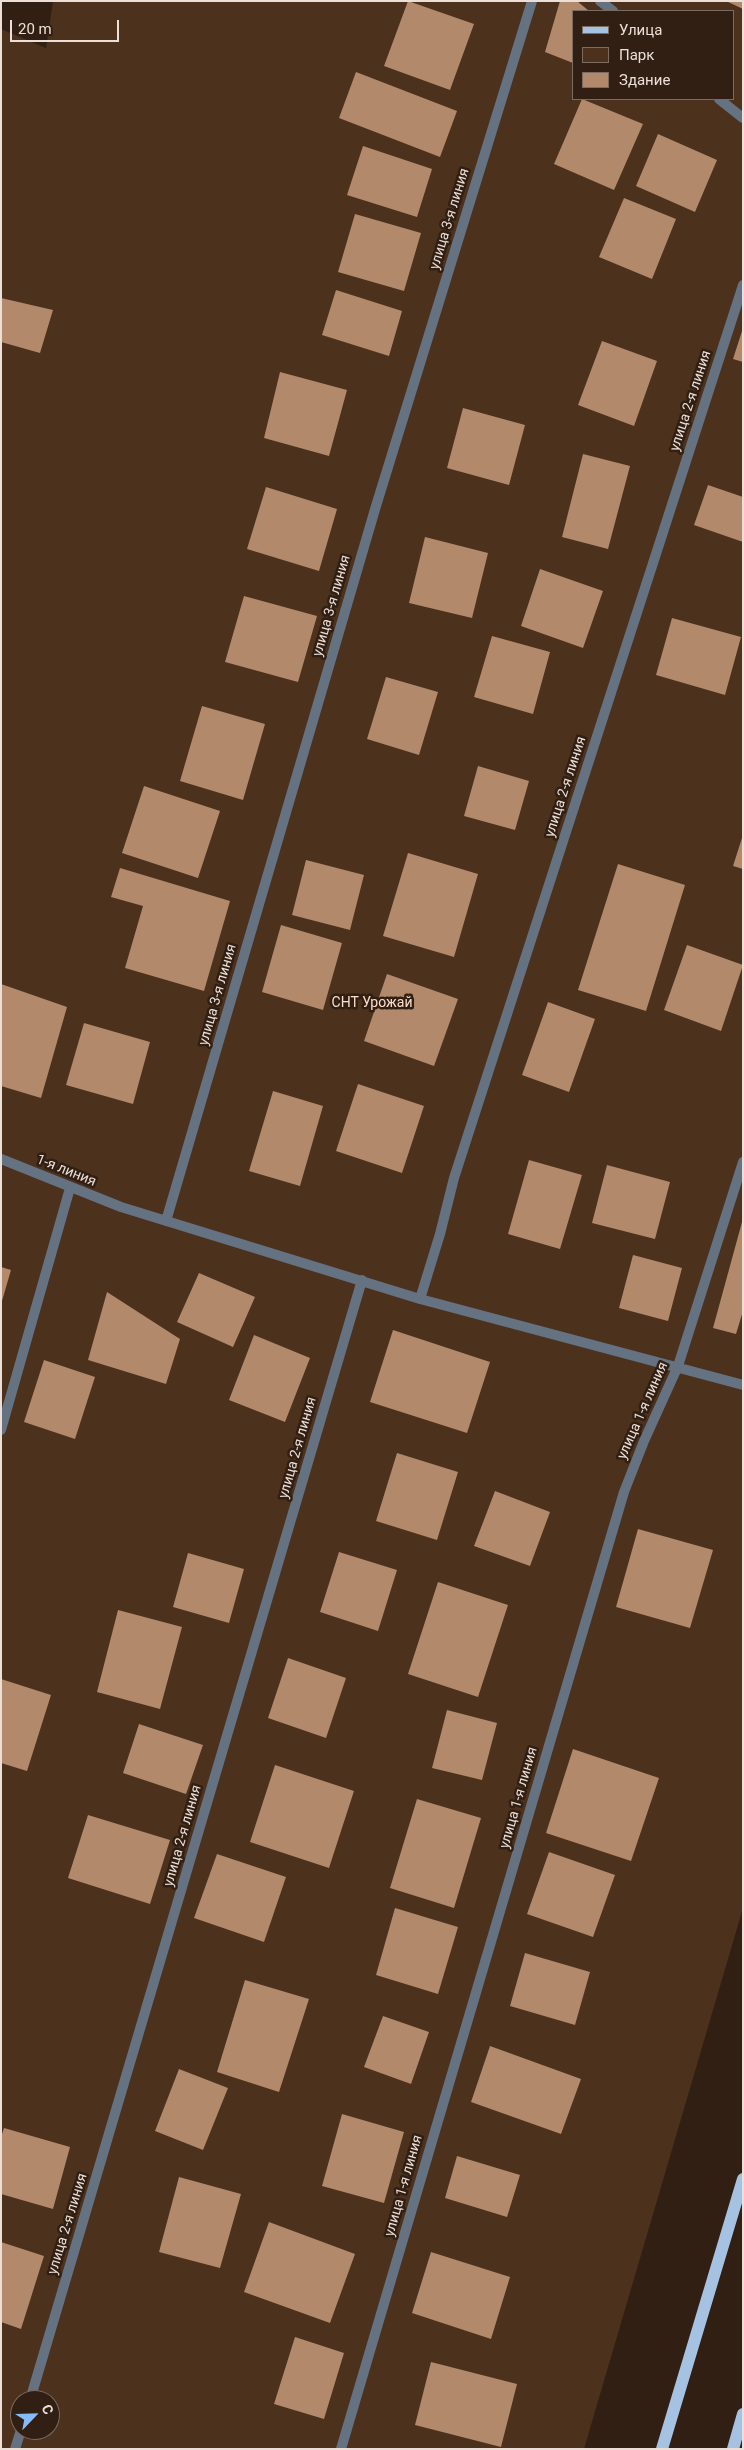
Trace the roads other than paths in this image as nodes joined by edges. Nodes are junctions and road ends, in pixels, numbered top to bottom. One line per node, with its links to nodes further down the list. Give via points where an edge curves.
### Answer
1 (532, 1): 10 (street, улица 3-я линия, via 373,516)
2 (600, 1): 3 (street)
3 (612, 10)
4 (721, 100): 5 (street)
5 (743, 118)
6 (743, 285): 12 (street, улица 2-я линия, via 454,1178)
7 (1, 1159): 9 (street, 1-я линия)
8 (743, 1162): 13 (street, улица 1-я линия)
9 (70, 1188): 10 (street, 1-я линия); 15 (street)
10 (166, 1221): 11 (street, 1-я линия)
11 (362, 1280): 12 (street, 1-я линия); 17 (street, улица 2-я линия)
12 (420, 1299): 13 (street, 1-я линия)
13 (678, 1366): 14 (street, 1-я линия); 19 (street, улица 1-я линия, via 624,1492)
14 (743, 1385)
15 (1, 1430)
16 (743, 2179): 20 (main road)
17 (33, 2390)
18 (743, 2414): 21 (main road)
19 (341, 2449)
20 (662, 2449)
21 (733, 2449)

